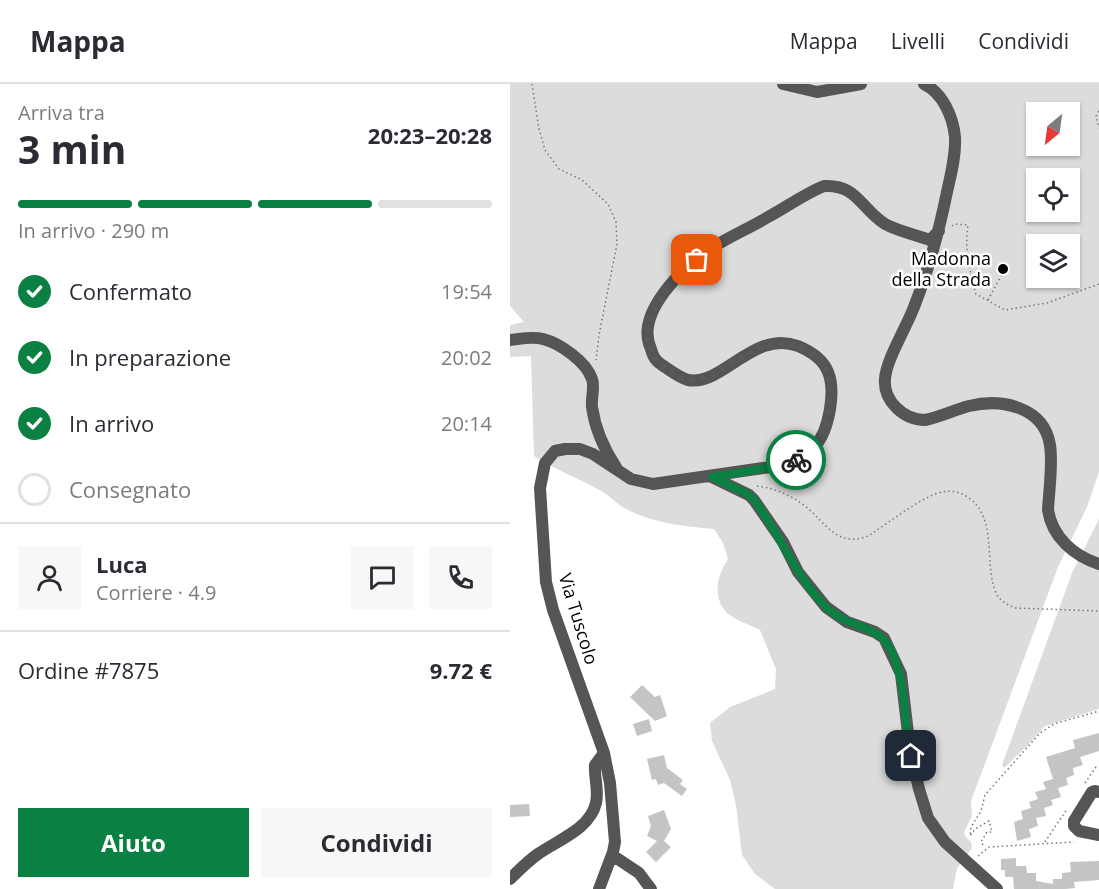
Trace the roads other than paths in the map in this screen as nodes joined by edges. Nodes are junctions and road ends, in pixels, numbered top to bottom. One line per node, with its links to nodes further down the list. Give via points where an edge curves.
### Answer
1 (783, 84): 2 (street, via 817,92)
2 (861, 84)
3 (924, 84): 4 (street, via 948,109 952,122 955,151)
4 (944, 208): 5 (street, via 924,232); 6 (street)
5 (900, 229): 6 (street, via 930,240); 7 (street); 9 (street, Via Tuscolo, via 875,217 853,192 824,186 712,248 683,271 658,301 648,322 647,342 656,361 690,380 711,376 758,348 784,343 796,345 818,358 828,372 829,415 815,446 784,465)
6 (938, 235): 7 (street)
7 (932, 255): 11 (street, via 887,370 888,396 898,410 918,420 986,404 1011,405 1034,416 1050,447 1050,520 1075,554)
8 (510, 340): 10 (street, via 542,339 564,348 581,363 592,379 592,407 603,443 616,467)
9 (712, 477): 10 (street, Via Tuscolo, via 653,484); 19 (street, via 754,500 798,572 826,607 847,622 884,638 901,674 910,750 925,809 942,839)
10 (631, 478): 12 (street, Via Tuscolo, via 593,454 570,448 550,455 540,482 544,565 550,598)
11 (1099, 564)
12 (604, 753): 15 (street, Via Tuscolo, via 615,828); 16 (street, via 595,765 597,797 589,818)
13 (1099, 792): 14 (street, via 1092,792 1074,821 1079,831)
14 (1099, 835)
15 (612, 855): 17 (street, Via Tuscolo); 18 (street, via 639,873)
16 (510, 879)
17 (599, 889)
18 (651, 889)
19 (997, 889)

